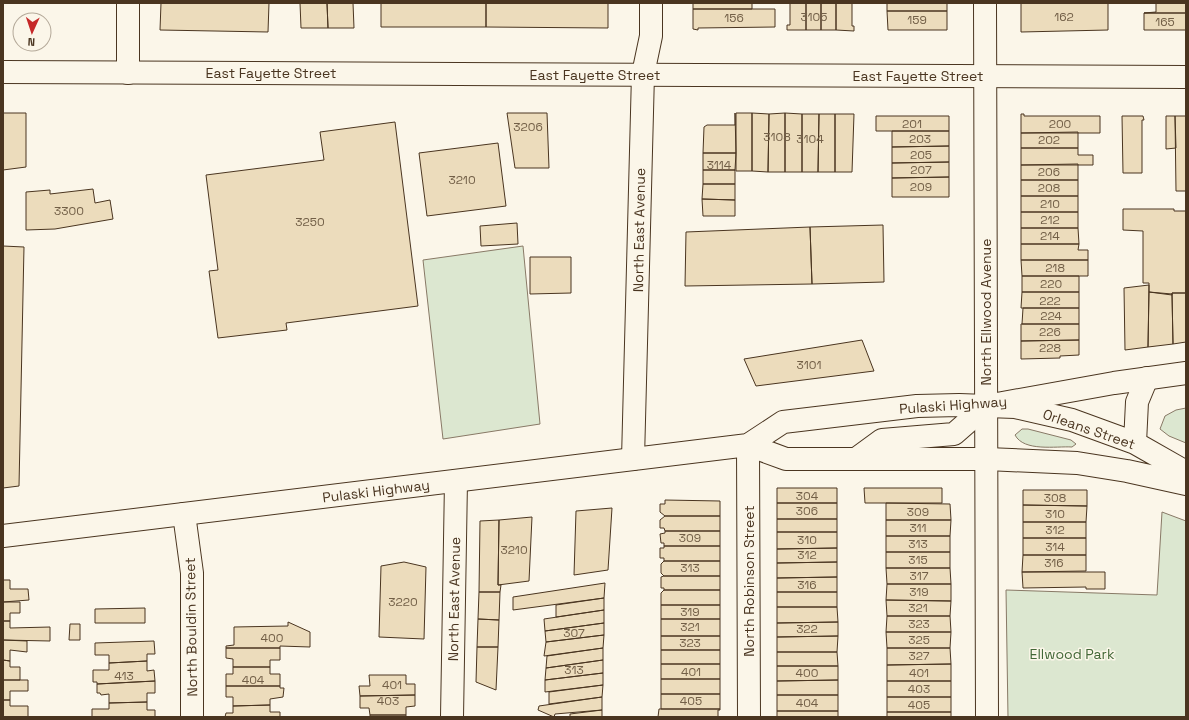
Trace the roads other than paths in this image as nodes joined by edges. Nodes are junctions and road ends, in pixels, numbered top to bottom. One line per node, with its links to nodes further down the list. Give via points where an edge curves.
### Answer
1 (128, 3): 5 (main road)
2 (651, 3): 6 (main road, North East Avenue, via 651,36)
3 (985, 3): 7 (main road, North Ellwood Avenue)
4 (3, 72): 5 (main road, East Fayette Street)
5 (128, 73): 6 (main road, East Fayette Street)
6 (643, 74): 7 (main road, East Fayette Street); 14 (main road, North East Avenue)
7 (986, 76): 8 (main road, East Fayette Street); 11 (main road, North Ellwood Avenue)
8 (1186, 77)
9 (1186, 373): 10 (main road, Pulaski Highway)
10 (1147, 378): 11 (main road, Pulaski Highway); 12 (main road, via 1137,402 1134,421)
11 (986, 406): 12 (main road, Orleans Street, via 1015,406 1048,413); 13 (main road, Pulaski Highway, via 917,406 783,422); 15 (main road, via 954,434 882,440); 16 (main road, North Ellwood Avenue)
12 (1135, 443): 17 (main road, Orleans Street)
13 (748, 445): 14 (main road, Pulaski Highway); 15 (main road, Pulaski Highway, via 786,459); 24 (main road, North Robinson Street)
14 (633, 459): 18 (main road, Pulaski Highway)
15 (856, 459): 16 (main road, Pulaski Highway)
16 (987, 459): 19 (main road, Orleans Street, via 1077,463); 25 (main road, North Ellwood Avenue)
17 (1186, 472)
18 (456, 480): 20 (main road, Pulaski Highway); 23 (main road, North East Avenue)
19 (1186, 484)
20 (184, 514): 21 (main road, Pulaski Highway); 22 (main road, North Bouldin Street, via 192,573)
21 (3, 536)
22 (192, 717)
23 (452, 717)
24 (749, 717)
25 (987, 717)

